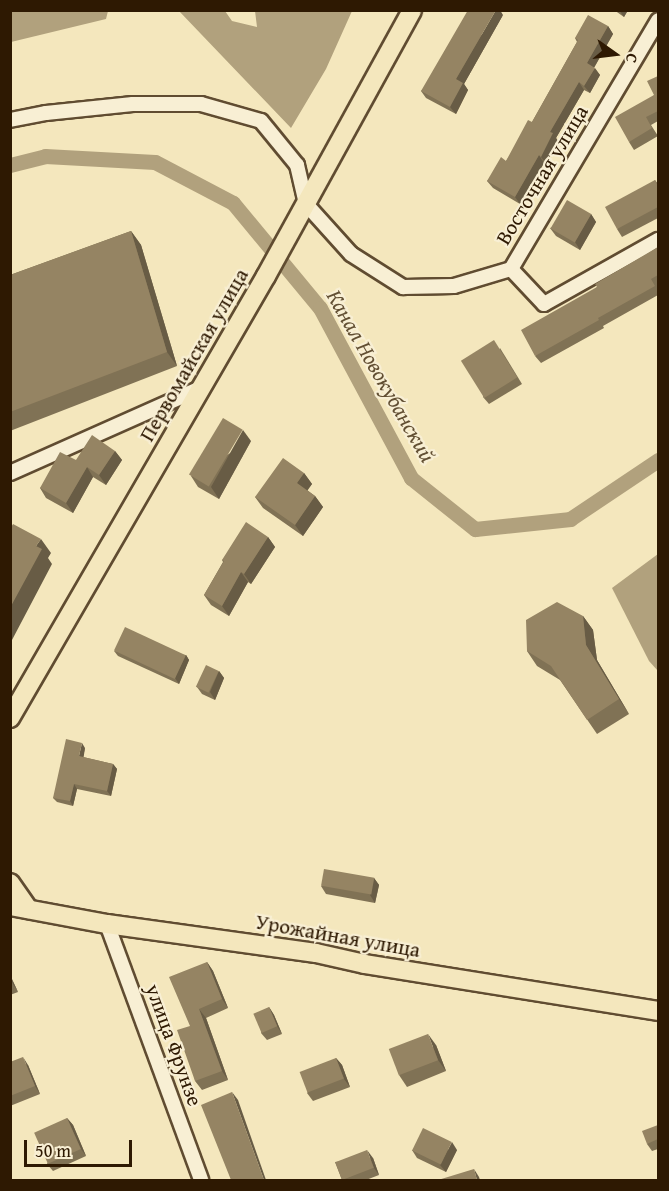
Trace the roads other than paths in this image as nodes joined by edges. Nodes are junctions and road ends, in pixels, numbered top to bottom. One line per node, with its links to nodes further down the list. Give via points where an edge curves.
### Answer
1 (412, 10): 4 (main road, Первомайская улица)
2 (658, 20): 6 (street, Восточная улица)
3 (10, 120): 4 (street, via 46,113 201,104 261,121 297,165)
4 (306, 204): 6 (street, Восточная улица, via 351,254 404,287 454,286); 7 (main road, Первомайская улица)
5 (658, 240): 6 (street, via 544,304)
6 (511, 269)
7 (201, 388): 8 (street); 9 (main road, Первомайская улица)
8 (10, 473)
9 (10, 718)
10 (10, 883): 11 (main road)
11 (19, 907): 12 (main road, Урожайная улица)
12 (107, 924): 13 (main road, Урожайная улица, via 316,953); 14 (street, улица Фрунзе)
13 (658, 1011)
14 (201, 1180)

